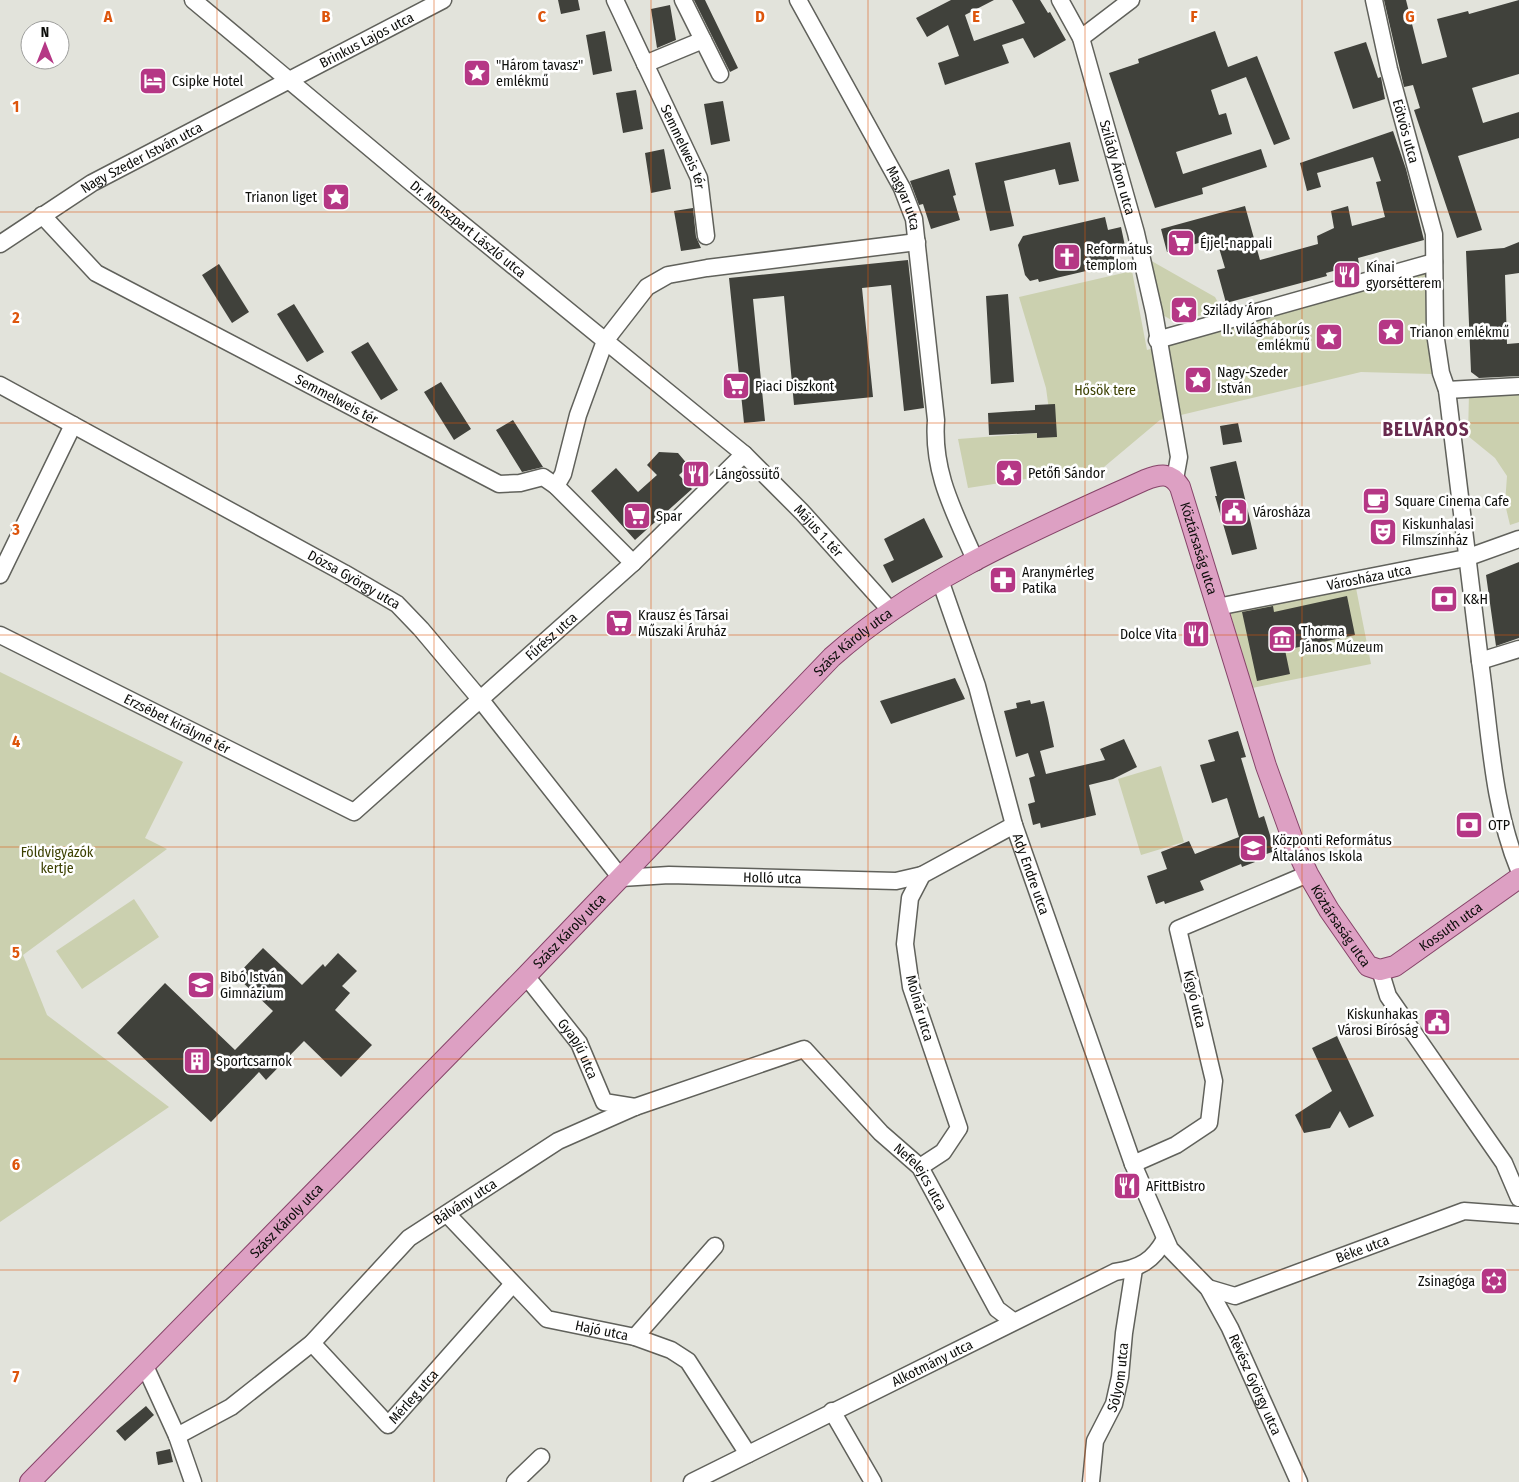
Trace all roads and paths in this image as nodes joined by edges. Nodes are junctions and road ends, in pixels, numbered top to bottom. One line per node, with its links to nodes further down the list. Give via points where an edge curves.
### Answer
1 (194, 0): 13 (street, Dr. Monszpart László utca)
2 (443, 0): 13 (street, Brinkus Lajos utca)
3 (615, 0): 11 (street, Semmelweis tér)
4 (684, 0): 10 (street)
5 (798, 0): 16 (street, Magyar utca, via 902,188 914,219)
6 (1060, 0): 9 (street, Szilády Áron utca)
7 (1131, 0): 9 (street)
8 (1374, 0): 18 (street, Eötvös utca, via 1389,69 1434,234)
9 (1082, 38): 19 (street, Szilády Áron utca, via 1136,233)
10 (703, 40): 11 (street); 12 (street)
11 (645, 64): 15 (street, Semmelweis tér, via 699,178)
12 (720, 74)
13 (289, 80): 14 (street, Nagy Szeder István utca, via 92,182); 20 (street, Dr. Monszpart László utca)
14 (42, 215): 17 (street, Nagy Szeder István utca); 27 (street, Semmelweis tér, via 96,273 500,484 543,477)
15 (706, 236)
16 (917, 242): 20 (street, via 668,275 647,287); 30 (street, Magyar utca, via 936,420 937,465)
17 (0, 244)
18 (1434, 262): 19 (street); 23 (street, via 1435,333)
19 (1158, 340): 26 (street, via 1180,457)
20 (604, 341): 25 (street, Dr. Monszpart László utca); 27 (street, via 578,415 563,474)
21 (0, 386): 24 (street, Dózsa György utca)
22 (1519, 386): 23 (street)
23 (1447, 390): 29 (street)
24 (73, 425): 32 (street); 39 (street, Dózsa György utca, via 397,604)
25 (744, 454): 31 (street, Fűrész utca); 35 (street, Május 1. tér, via 802,512)
26 (1175, 479): 30 (main road, Szász Károly utca, via 1158,475 1145,480); 34 (main road, Köztársaság utca, via 1185,500)
27 (556, 486): 31 (street, Semmelweis tér)
28 (1519, 539): 29 (street, Városháza utca)
29 (1466, 558): 34 (street, Városháza utca); 38 (street)
30 (976, 562): 33 (main road, Szász Károly utca)
31 (633, 563): 39 (street, Fűrész utca)
32 (0, 575)
33 (940, 580): 35 (main road, Szász Károly utca); 41 (street, Ady Endre utca, via 977,686)
34 (1217, 607): 43 (main road, Köztársaság utca, via 1266,766)
35 (891, 611): 45 (main road, Szász Károly utca, via 832,657)
36 (0, 635): 40 (street, Erzsébet királyné tér)
37 (1519, 649): 38 (street)
38 (1480, 662): 42 (street, via 1498,791)
39 (480, 699): 40 (street, Fűrész utca); 45 (street, Dózsa György utca)
40 (354, 812)
41 (1014, 824): 44 (street); 51 (street, Ady Endre utca)
42 (1519, 870)
43 (1308, 874): 47 (main road, Köztársaság utca, via 1363,960 1373,969); 51 (street, Kígyó utca, via 1178,929 1214,1080 1209,1123 1176,1145)
44 (922, 875): 45 (street, Holló utca, via 896,881 669,875); 52 (street, Molnár utca, via 910,898 905,944 911,987 959,1128 942,1152)
45 (621, 878): 48 (main road, Szász Károly utca)
46 (1519, 878): 47 (main road, Kossuth utca, via 1395,966)
47 (1380, 970): 53 (street, Köztársaság utca, via 1388,996 1504,1163)
48 (526, 976): 50 (street, Gyapjú utca, via 579,1043 604,1102); 64 (main road, Szász Károly utca)
49 (804, 1049): 50 (street, Bálvány utca); 52 (street, Nefelejcs utca, via 881,1133)
50 (635, 1107): 54 (street, Bálvány utca, via 558,1141)
51 (1133, 1164): 56 (street, Ady Endre utca)
52 (920, 1167): 61 (street, Nefelejcs utca, via 997,1309)
53 (1519, 1198)
54 (446, 1214): 59 (street, Hajó utca); 63 (street, Bálvány utca, via 409,1238)
55 (1519, 1215): 60 (street, Béke utca, via 1464,1211 1235,1296)
56 (1167, 1244): 58 (street, Alkotmány utca); 60 (street)
57 (715, 1246): 62 (street)
58 (1134, 1269): 61 (street, Alkotmány utca, via 1115,1272); 74 (street, Sólyom utca, via 1120,1377 1114,1404 1094,1441)
59 (512, 1284): 62 (street, Hajó utca, via 547,1319); 63 (street, Mérleg utca, via 388,1425)
60 (1208, 1288): 75 (street, Révész György utca, via 1230,1328)
61 (1014, 1321): 65 (street, Alkotmány utca)
62 (635, 1337): 67 (street, Hajó utca, via 671,1350 688,1361)
63 (312, 1343): 66 (street, Bálvány utca, via 231,1407)
64 (145, 1366): 66 (street); 69 (main road, Szász Károly utca)
65 (832, 1411): 67 (street, Alkotmány utca); 73 (street)
66 (177, 1436): 70 (street)
67 (748, 1454): 72 (street, Alkotmány utca)
68 (541, 1457): 71 (street)
69 (30, 1482)
70 (194, 1482)
71 (516, 1482)
72 (692, 1482)
73 (873, 1482)
74 (1091, 1482)
75 (1298, 1482)

